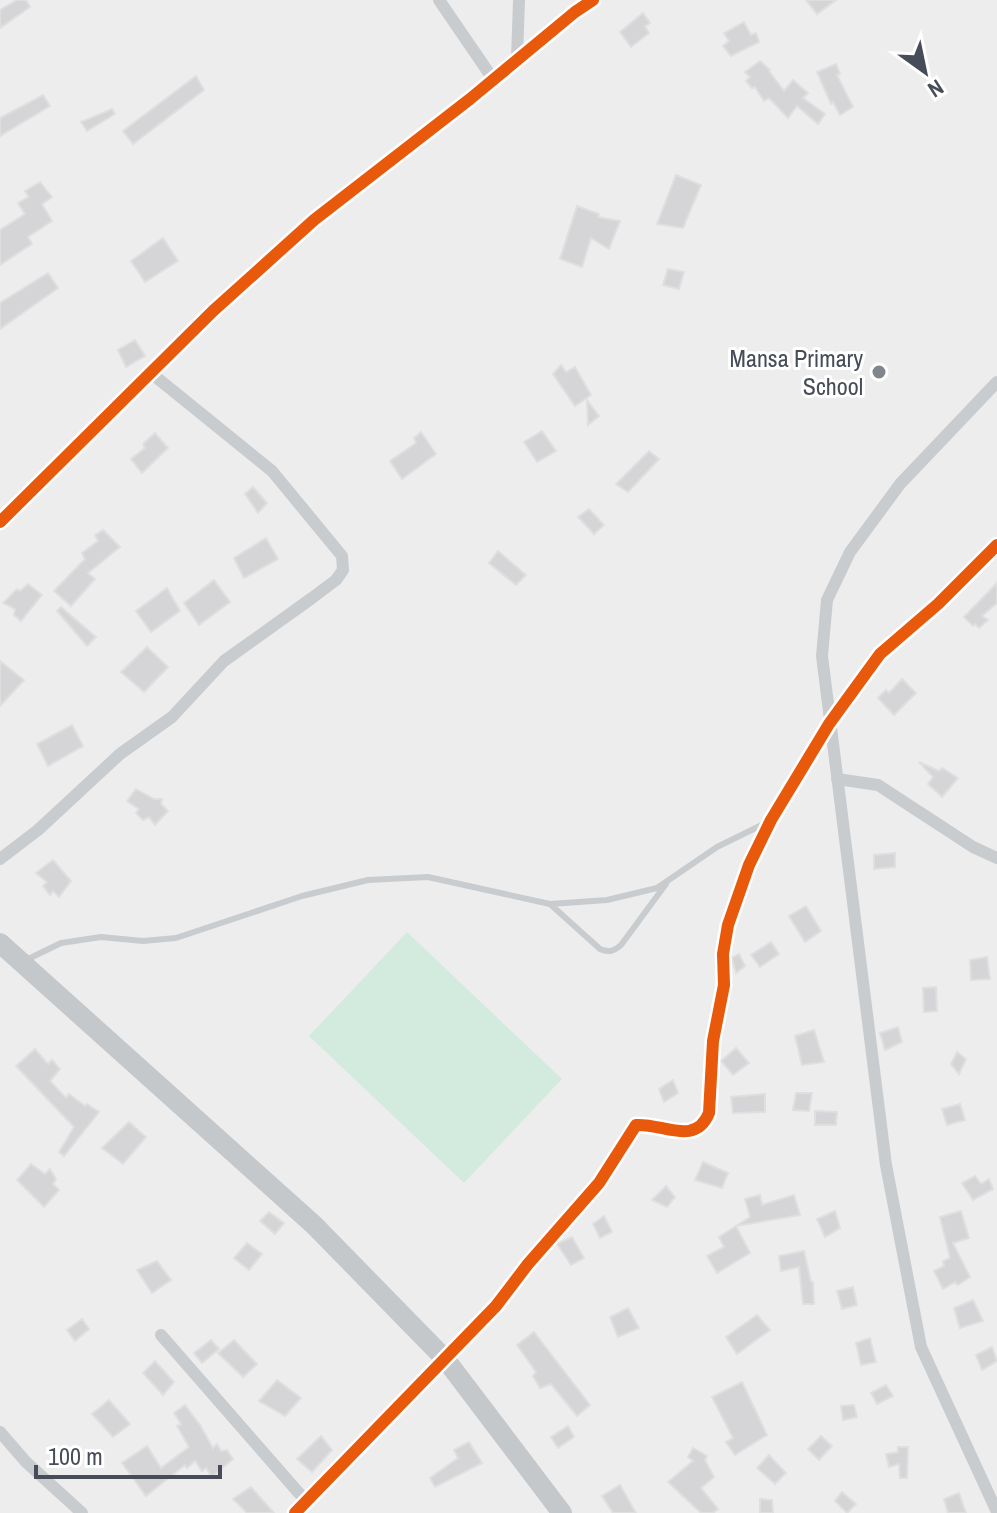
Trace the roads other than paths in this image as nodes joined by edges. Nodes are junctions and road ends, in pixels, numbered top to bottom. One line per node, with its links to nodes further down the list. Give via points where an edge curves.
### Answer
1 (439, 0): 5 (street)
2 (519, 0): 4 (street)
3 (593, 0): 4 (street)
4 (517, 58): 5 (street)
5 (493, 79): 6 (street, via 314,220)
6 (151, 373): 8 (street); 14 (street, via 272,471 342,556 343,570 224,661 172,717 120,754)
7 (997, 382): 10 (street, via 900,484 850,552 827,600 822,656)
8 (0, 522)
9 (997, 545): 10 (street, via 880,654)
10 (829, 724): 11 (street); 12 (street)
11 (837, 779): 13 (street, via 878,785); 23 (street, via 884,1149 914,1321)
12 (771, 820): 15 (lane, via 717,847); 20 (street, via 728,925 705,1121 685,1133 636,1125 599,1183)
13 (997, 858)
14 (0, 859)
15 (668, 881): 16 (lane, via 607,900); 16 (lane, via 614,951 600,949)
16 (550, 904): 18 (lane, via 428,877 368,880 176,938 101,937 61,943)
17 (0, 943): 18 (main road)
18 (22, 963): 20 (main road, via 314,1225)
19 (161, 1335): 22 (street)
20 (446, 1360): 22 (street); 26 (main road)
21 (0, 1432): 24 (street)
22 (305, 1500): 25 (street)
23 (997, 1512)
24 (82, 1513)
25 (295, 1513)
26 (562, 1513)

